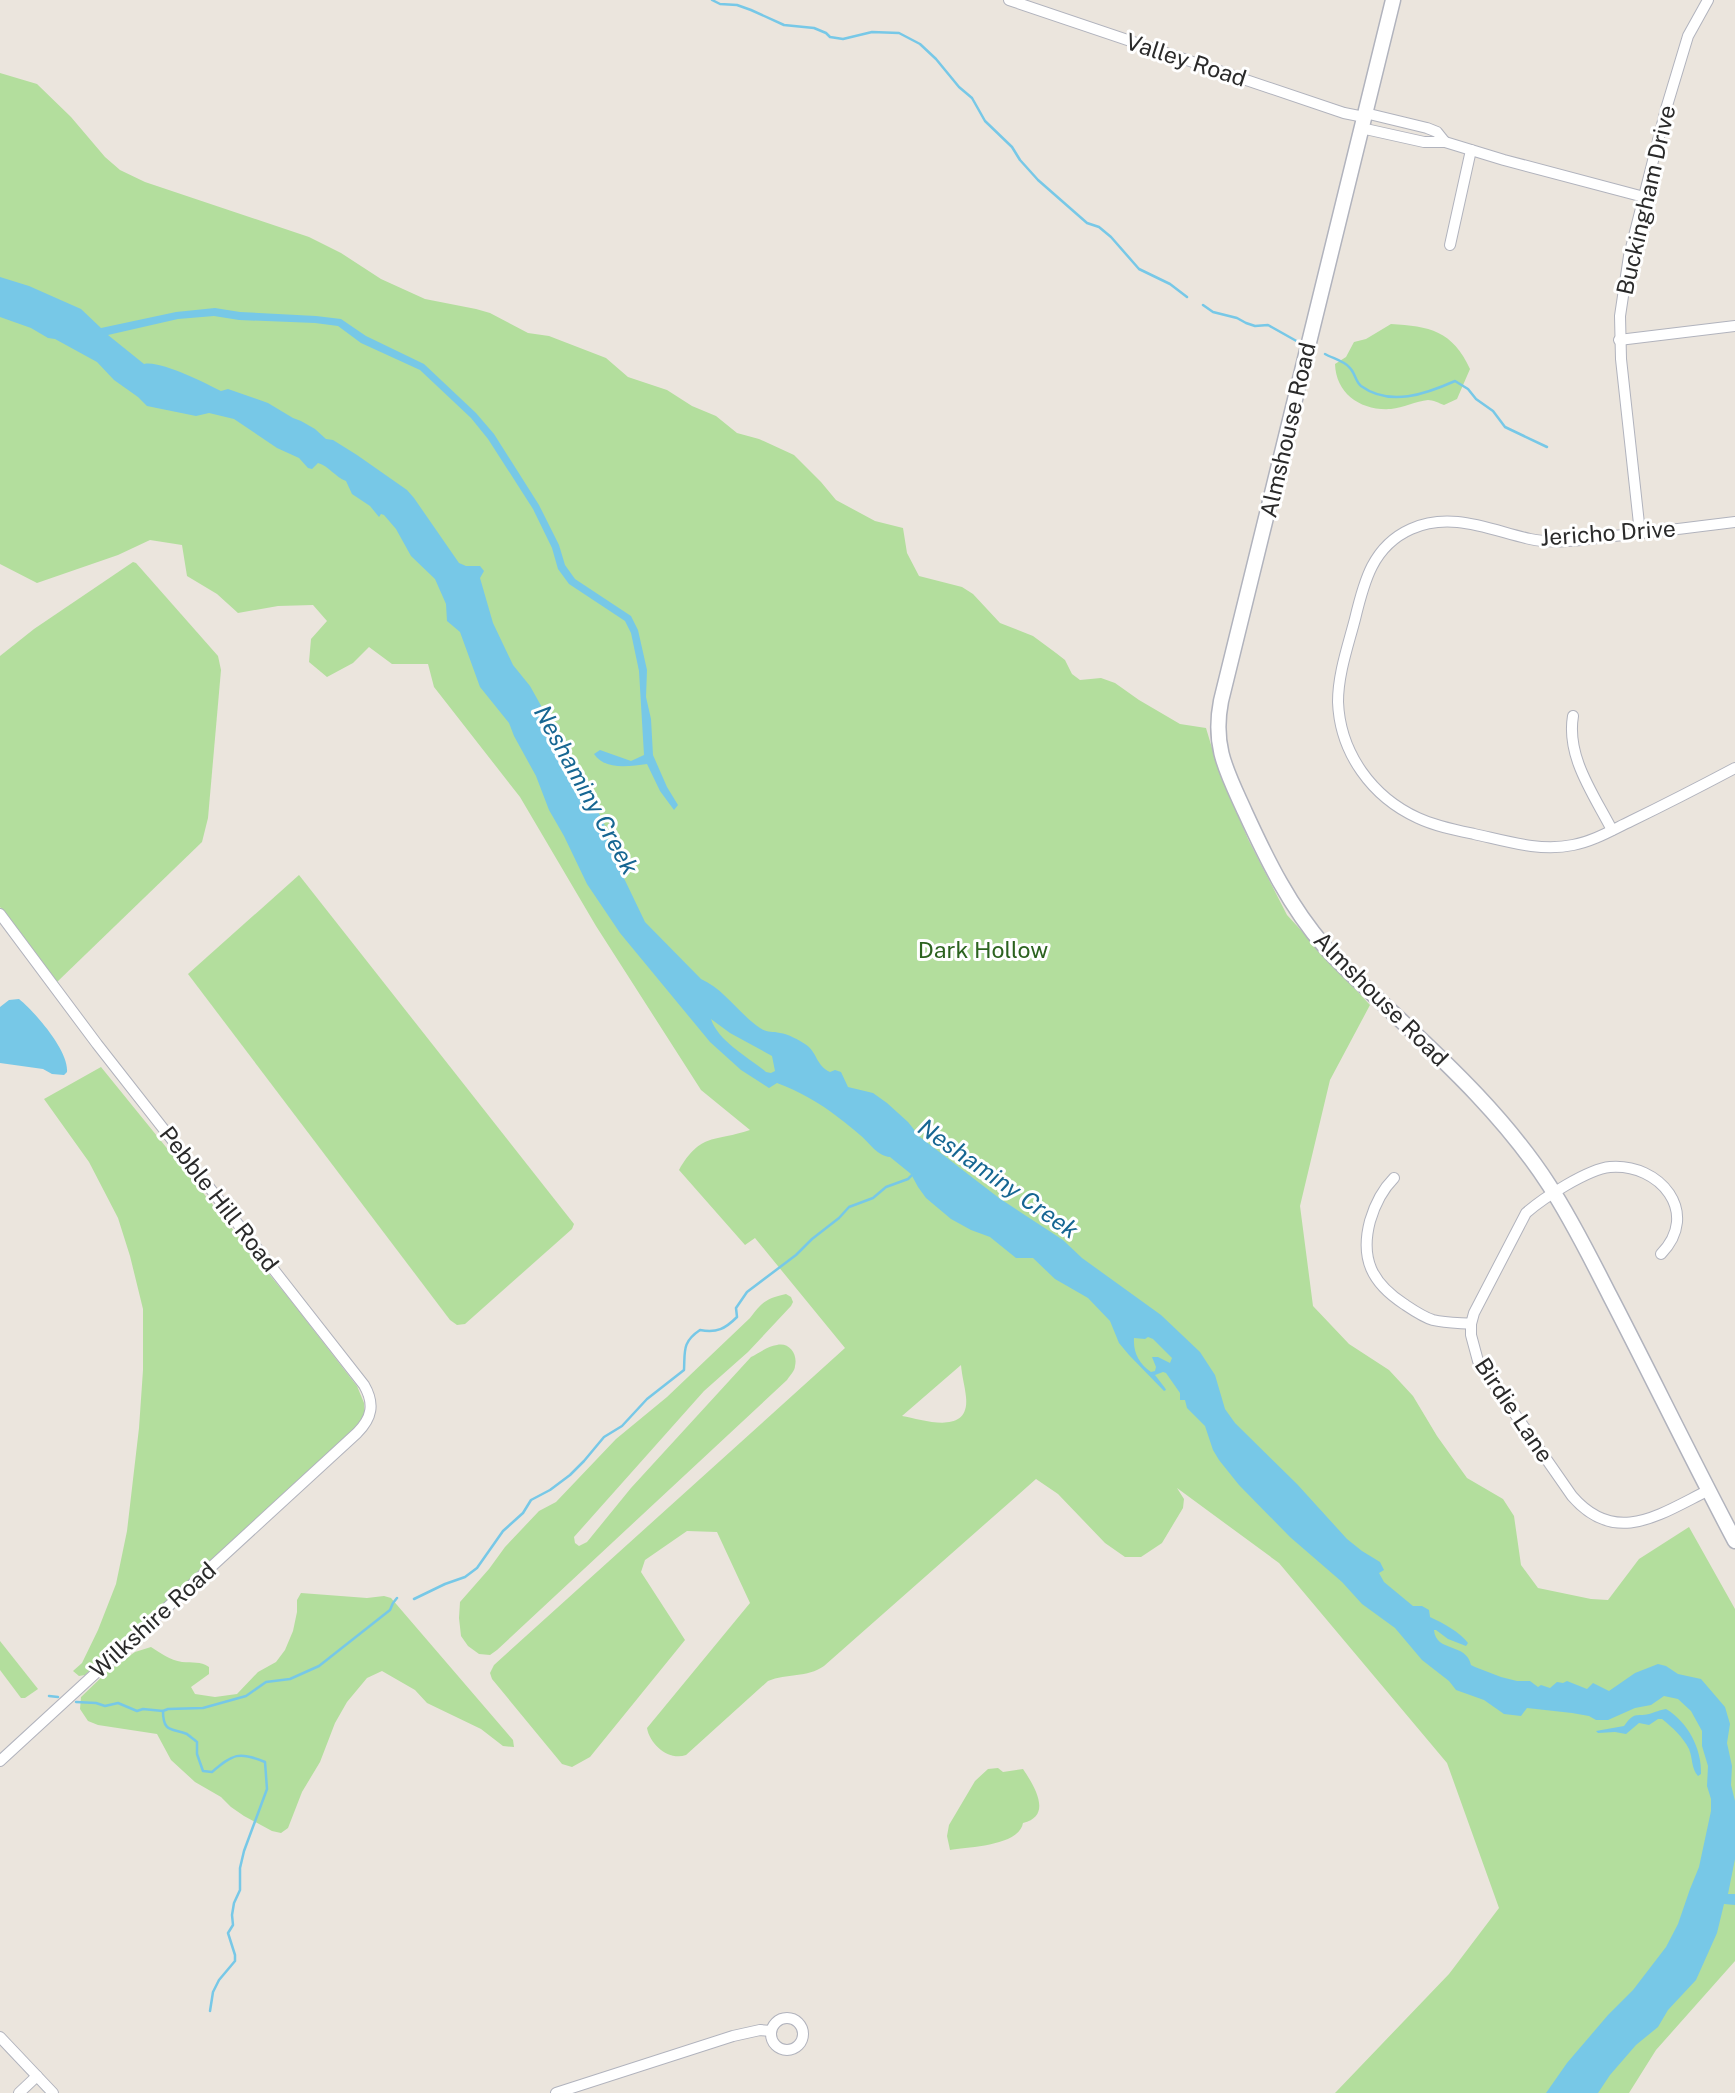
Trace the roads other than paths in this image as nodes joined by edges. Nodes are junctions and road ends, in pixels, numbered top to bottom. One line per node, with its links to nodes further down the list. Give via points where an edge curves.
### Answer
1 (1009, 0): 4 (street, Valley Road)
2 (1393, 0): 4 (main road, Almshouse Road)
3 (1708, 0): 7 (street, Buckingham Drive, via 1683,51)
4 (1363, 120): 5 (street, via 1424,142); 5 (street, via 1427,128); 18 (main road, Almshouse Road, via 1221,701 1218,742 1268,862 1312,932 1497,1117)
5 (1445, 142): 6 (street)
6 (1471, 150): 7 (street); 8 (street)
7 (1644, 197): 10 (street, Buckingham Drive, via 1629,256)
8 (1450, 245)
9 (1735, 326): 10 (street)
10 (1619, 340): 12 (street, Buckingham Drive)
11 (1735, 522): 12 (street, Jericho Drive)
12 (1640, 533): 15 (street, Jericho Drive, via 1544,541 1450,521 1425,524 1402,534 1384,547 1366,578 1339,694 1342,729 1354,761 1375,789 1417,817 1542,847 1574,845)
13 (1573, 716): 15 (street, via 1574,750)
14 (1735, 768): 15 (street, Jericho Drive)
15 (1612, 830)
16 (0, 914): 21 (street, Pebble Hill Road, via 364,1385 372,1404 368,1421)
17 (1394, 1178): 20 (street, via 1380,1195 1368,1229 1367,1257 1374,1276 1389,1293 1427,1318)
18 (1554, 1193): 19 (street, via 1606,1167 1625,1167 1648,1175 1667,1191 1676,1208 1675,1235); 20 (street, via 1524,1216); 22 (main road, Almshouse Road)
19 (1661, 1254)
20 (1471, 1324): 22 (street, Birdie Lane, via 1481,1367 1584,1509 1609,1522 1637,1522)
21 (306, 1480): 24 (street, Wilkshire Road)
22 (1709, 1490): 23 (main road, Almshouse Road)
23 (1735, 1541)
24 (0, 1761)
25 (771, 2031): 30 (street, via 748,2032)
26 (0, 2037): 27 (street)
27 (37, 2077): 28 (street); 29 (street)
28 (19, 2093)
29 (53, 2093)
30 (555, 2093)

